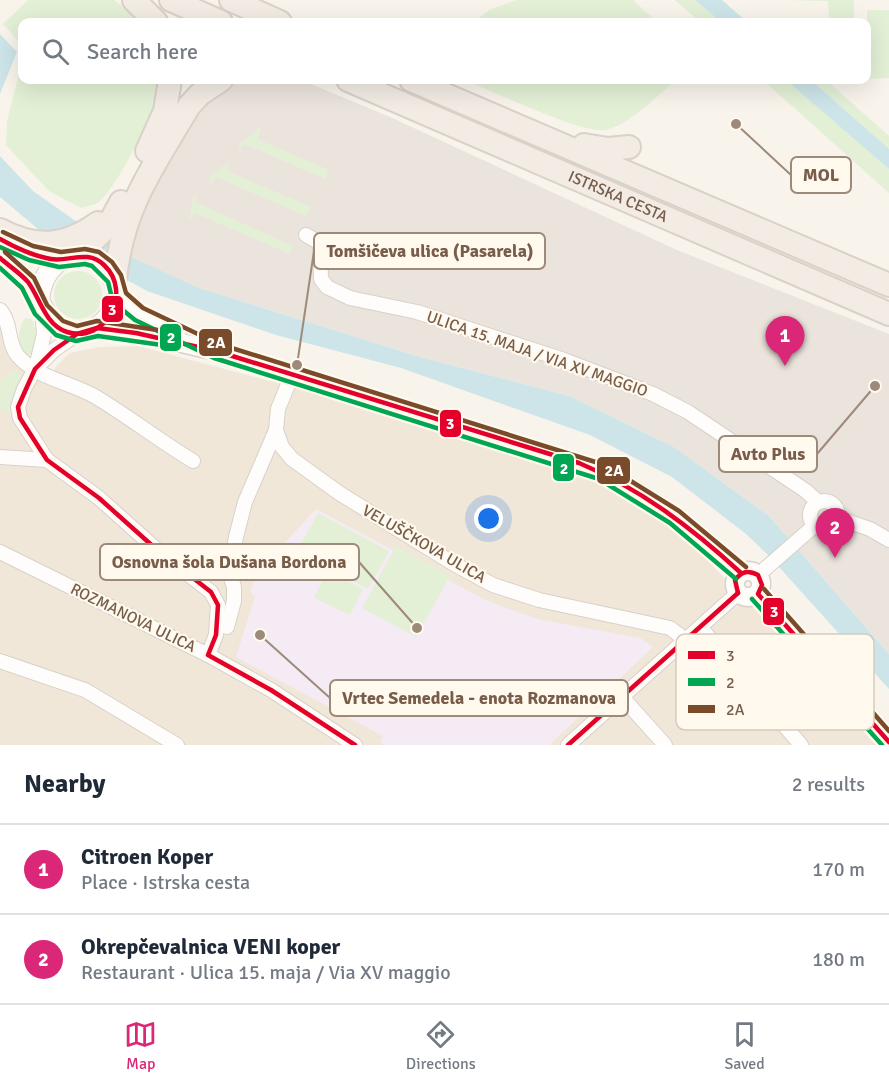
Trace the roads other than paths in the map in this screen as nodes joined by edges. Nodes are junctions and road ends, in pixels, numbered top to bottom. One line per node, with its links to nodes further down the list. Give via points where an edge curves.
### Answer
1 (134, 0): 4 (highway)
2 (171, 0): 5 (highway)
3 (231, 0): 6 (highway)
4 (152, 18)
5 (212, 18)
6 (271, 18)
7 (169, 84): 13 (highway, via 165,111)
8 (215, 84): 13 (highway, via 189,106 138,192)
9 (352, 84): 21 (highway, ISTRSKA CESTA)
10 (420, 84): 11 (highway, ISTRSKA CESTA)
11 (562, 144): 12 (highway); 17 (highway, ISTRSKA CESTA)
12 (629, 147)
13 (109, 228): 15 (highway, via 59,243); 16 (highway); 18 (highway)
14 (306, 235): 31 (street, ULICA 15. MAJA / VIA XV MAGGIO, via 320,243 321,279 334,292 417,312 653,394 688,412)
15 (5, 242): 16 (main road); 19 (main road)
16 (64, 260): 18 (main road, via 95,259 106,267); 19 (main road, via 41,284)
17 (889, 285)
18 (116, 295): 22 (main road, via 103,325); 24 (street, via 139,314)
19 (40, 304): 23 (main road, via 59,328); 25 (street, via 43,346)
20 (0, 309): 25 (street, via 10,327 16,353)
21 (889, 314)
22 (97, 328): 23 (main road); 24 (street)
23 (77, 334): 25 (street)
24 (216, 351): 26 (street)
25 (35, 369): 29 (street, via 18,407 20,418); 30 (street, via 94,396)
26 (292, 375): 27 (street, via 278,409); 36 (street, via 602,472 655,501)
27 (276, 430): 39 (street, via 245,502 236,537 229,572 234,602); 41 (street, VELUŠČKOVA ULICA, via 282,447 314,476 471,574 539,600 670,628)
28 (0, 457): 29 (street)
29 (47, 460): 46 (street, via 212,592 218,605 216,635)
30 (193, 462)
31 (818, 502): 32 (street, ULICA 15. MAJA / VIA XV MAGGIO, via 833,504); 33 (street, via 809,513)
32 (838, 518): 33 (street, via 828,529); 34 (street, ULICA 15. MAJA / VIA XV MAGGIO)
33 (814, 526): 36 (street)
34 (889, 540)
35 (0, 552): 46 (street, ROZMANOVA ULICA)
36 (757, 570): 37 (street, via 735,580); 38 (street, via 762,585)
37 (738, 593): 38 (street, via 746,598); 40 (street)
38 (758, 594): 44 (street)
39 (227, 627)
40 (701, 628): 42 (street); 43 (street)
41 (678, 634)
42 (695, 634)
43 (706, 634)
44 (793, 634)
45 (676, 651): 48 (street)
46 (208, 655): 53 (street, ROZMANOVA ULICA, via 271,690)
47 (0, 661): 52 (street, via 85,690)
48 (622, 698): 54 (street); 55 (street)
49 (874, 725): 51 (street)
50 (788, 730): 56 (street)
51 (889, 742)
52 (177, 745)
53 (355, 745)
54 (568, 745)
55 (665, 745)
56 (801, 745)

